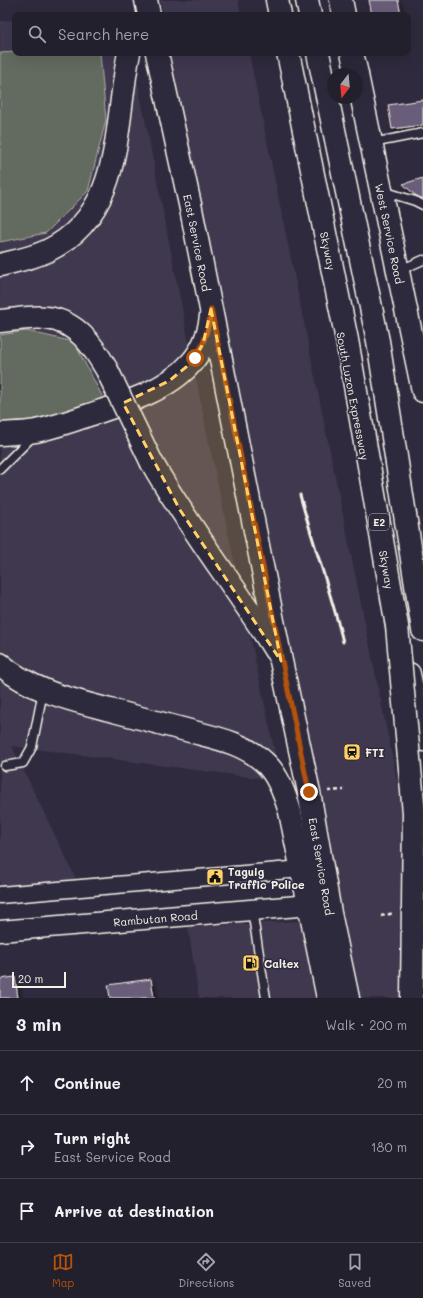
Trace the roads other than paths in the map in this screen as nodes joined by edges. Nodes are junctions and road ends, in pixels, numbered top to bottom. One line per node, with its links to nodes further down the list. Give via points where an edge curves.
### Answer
1 (274, 0): 6 (main road)
2 (277, 0): 7 (main road)
3 (307, 0): 8 (main road)
4 (317, 0): 9 (main road)
5 (341, 0): 10 (main road)
6 (276, 12)
7 (279, 12)
8 (309, 12)
9 (319, 12)
10 (343, 12)
11 (129, 56): 27 (main road, via 112,162 104,190 92,212 77,230 56,246 34,256)
12 (158, 56): 29 (main road, East Service Road)
13 (285, 56): 40 (main road, South Luzon Expressway / E2)
14 (289, 56): 50 (main road, Skyway / E2, bridge, via 347,340 397,626 414,813)
15 (319, 56): 36 (main road, E2, via 378,341)
16 (328, 56): 18 (main road)
17 (353, 56): 19 (main road, West Service Road)
18 (330, 68)
19 (355, 68)
20 (337, 104): 35 (main road)
21 (363, 104): 23 (main road, West Service Road)
22 (423, 133): 23 (lane)
23 (371, 143): 24 (main road, West Service Road)
24 (381, 190): 25 (lane); 28 (main road, West Service Road)
25 (423, 205)
26 (423, 260): 28 (lane)
27 (0, 265)
28 (398, 271): 31 (main road, West Service Road)
29 (211, 309): 32 (main road, via 209,327 198,353 188,367 170,381 107,409); 37 (main road, East Service Road)
30 (0, 321): 37 (main road, bridge, via 45,317 57,320 76,330 91,345 107,370 152,463 180,510)
31 (423, 391)
32 (38, 430): 33 (main road); 34 (lane)
33 (0, 434)
34 (0, 469)
35 (423, 544)
36 (423, 630)
37 (282, 661): 49 (main road, East Service Road)
38 (0, 664): 39 (main road, East Service Road)
39 (43, 690): 41 (lane, via 32,747 23,763); 42 (main road, East Service Road, via 82,703 220,738 252,752 265,762 280,786 290,812)
40 (423, 740)
41 (5, 766)
42 (302, 869): 43 (street); 44 (main road, East Service Road)
43 (0, 895)
44 (310, 905): 45 (street, Rambutan Road); 48 (main road, East Service Road)
45 (252, 909): 46 (street, Rambutan Road); 47 (lane)
46 (0, 931)
47 (266, 998)
48 (328, 998)
49 (348, 998)
50 (412, 998)

